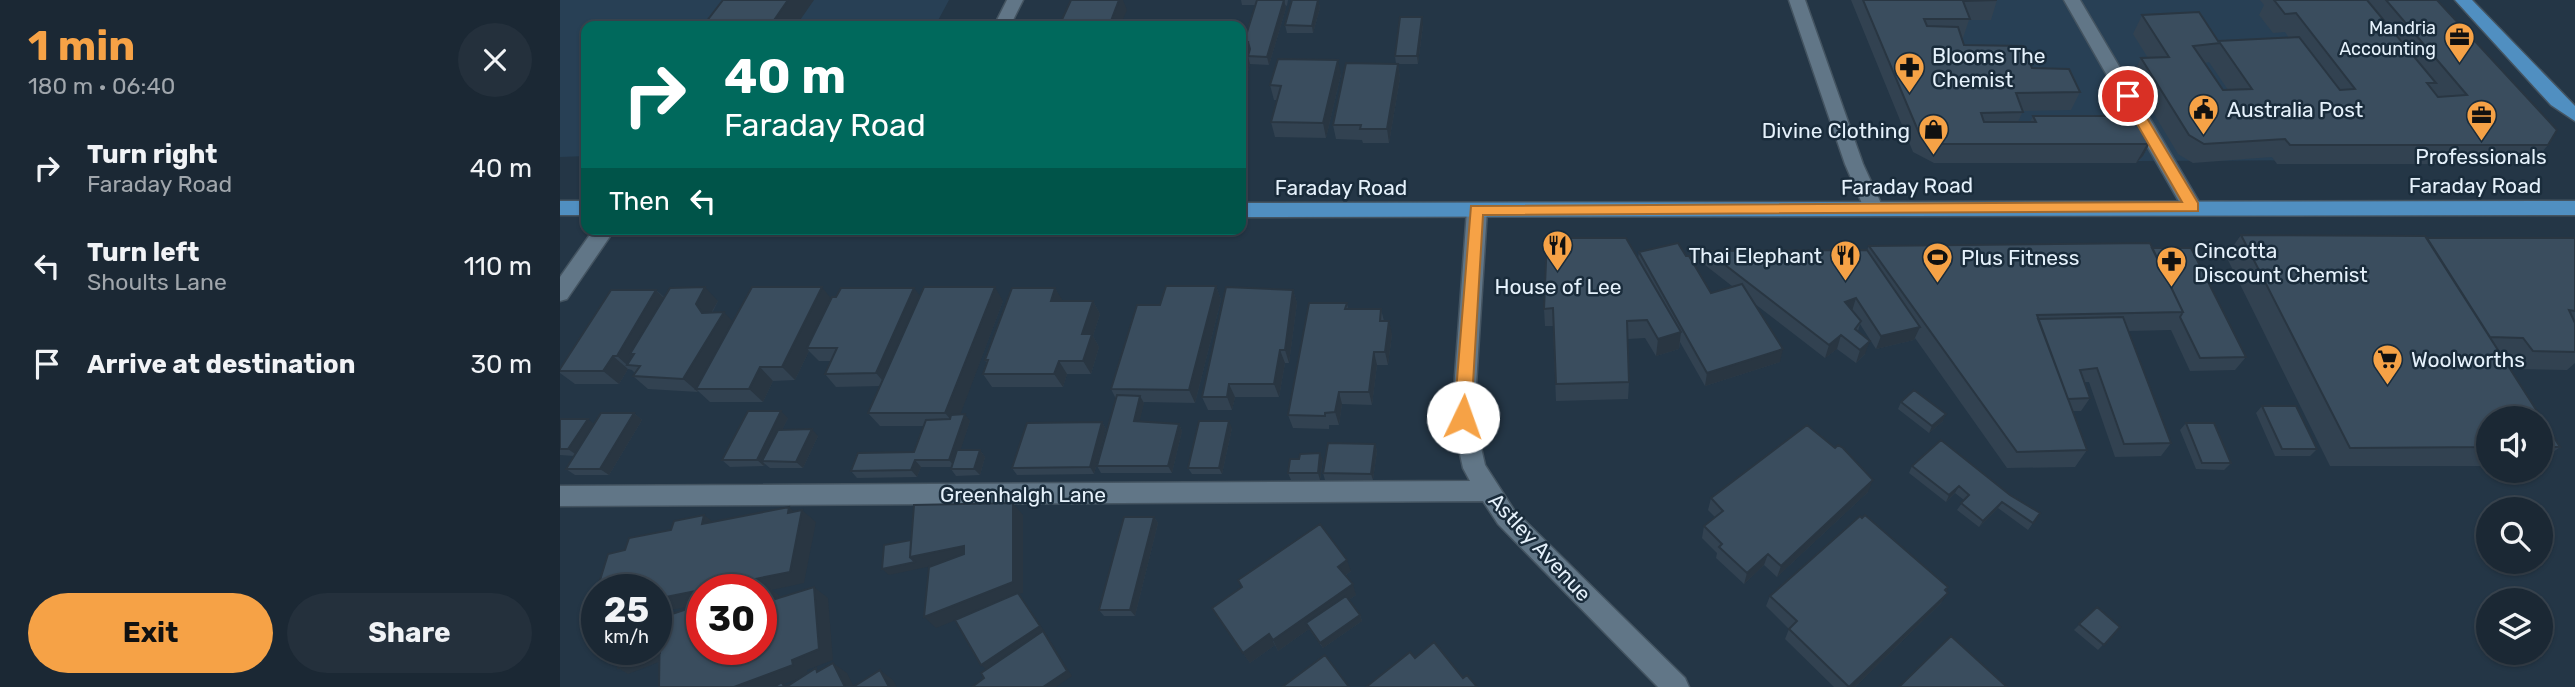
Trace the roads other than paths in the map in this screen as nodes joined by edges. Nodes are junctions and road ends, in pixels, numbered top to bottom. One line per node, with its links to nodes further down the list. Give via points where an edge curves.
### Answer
1 (1015, 0): 5 (street)
2 (1797, 0): 15 (street)
3 (2072, 0): 9 (street)
4 (2463, 0): 6 (main road)
5 (1004, 21)
6 (2557, 101): 7 (main road); 8 (main road)
7 (2575, 115)
8 (2575, 130)
9 (2192, 207): 12 (main road, Faraday Road); 15 (main road, Faraday Road)
10 (560, 208): 11 (main road)
11 (581, 208)
12 (2575, 208)
13 (1246, 210): 14 (main road, Faraday Road)
14 (1476, 210): 15 (main road, Faraday Road); 18 (street, Astley Avenue, via 1463,417 1474,468)
15 (1874, 210)
16 (601, 235): 17 (street)
17 (560, 293)
18 (1487, 491): 19 (street, Greenhalgh Lane); 20 (street, Astley Avenue, via 1528,540)
19 (560, 496)
20 (1676, 687)

